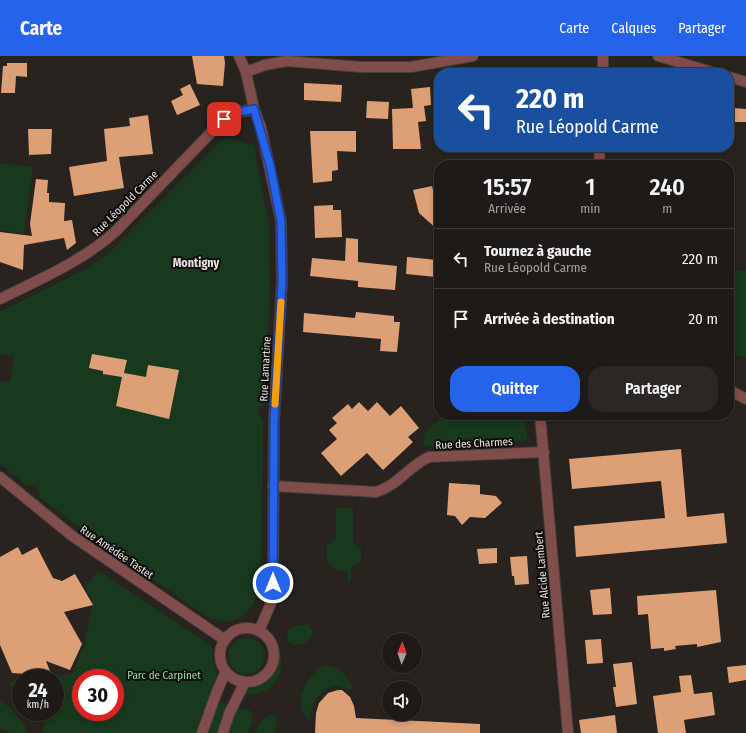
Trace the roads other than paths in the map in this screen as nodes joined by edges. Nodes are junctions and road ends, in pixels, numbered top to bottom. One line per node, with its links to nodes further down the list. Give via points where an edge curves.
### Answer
1 (239, 56): 7 (street, Rue Lamartine)
2 (472, 56): 7 (street, via 411,67 361,67 286,61)
3 (603, 56): 5 (street)
4 (658, 56): 6 (street)
5 (602, 68)
6 (698, 68)
7 (246, 72): 10 (street, Rue Lamartine)
8 (734, 78): 9 (street)
9 (746, 82)
10 (254, 109): 11 (street, Rue Léopold Carme, via 238,112 224,119 98,247 74,262); 17 (street, Rue Lamartine, via 270,165 281,221 282,282)
11 (0, 299)
12 (734, 393): 13 (street)
13 (746, 399)
14 (541, 420): 15 (street, Rue Alcide Lambert)
15 (544, 452): 17 (street, Rue des Charmes, via 429,457 413,466 387,489 376,492); 24 (street, Rue Alcide Lambert)
16 (0, 477): 19 (street, Rue Amédée Tastet, via 71,535)
17 (273, 486): 18 (street, Rue Lamartine, via 273,593)
18 (259, 630): 19 (street, via 236,630); 21 (street, via 272,643 274,661 266,675 253,682)
19 (225, 640): 20 (street, via 220,657)
20 (225, 673): 21 (street); 22 (street)
21 (244, 682): 23 (street)
22 (202, 733)
23 (223, 733)
24 (568, 733)

